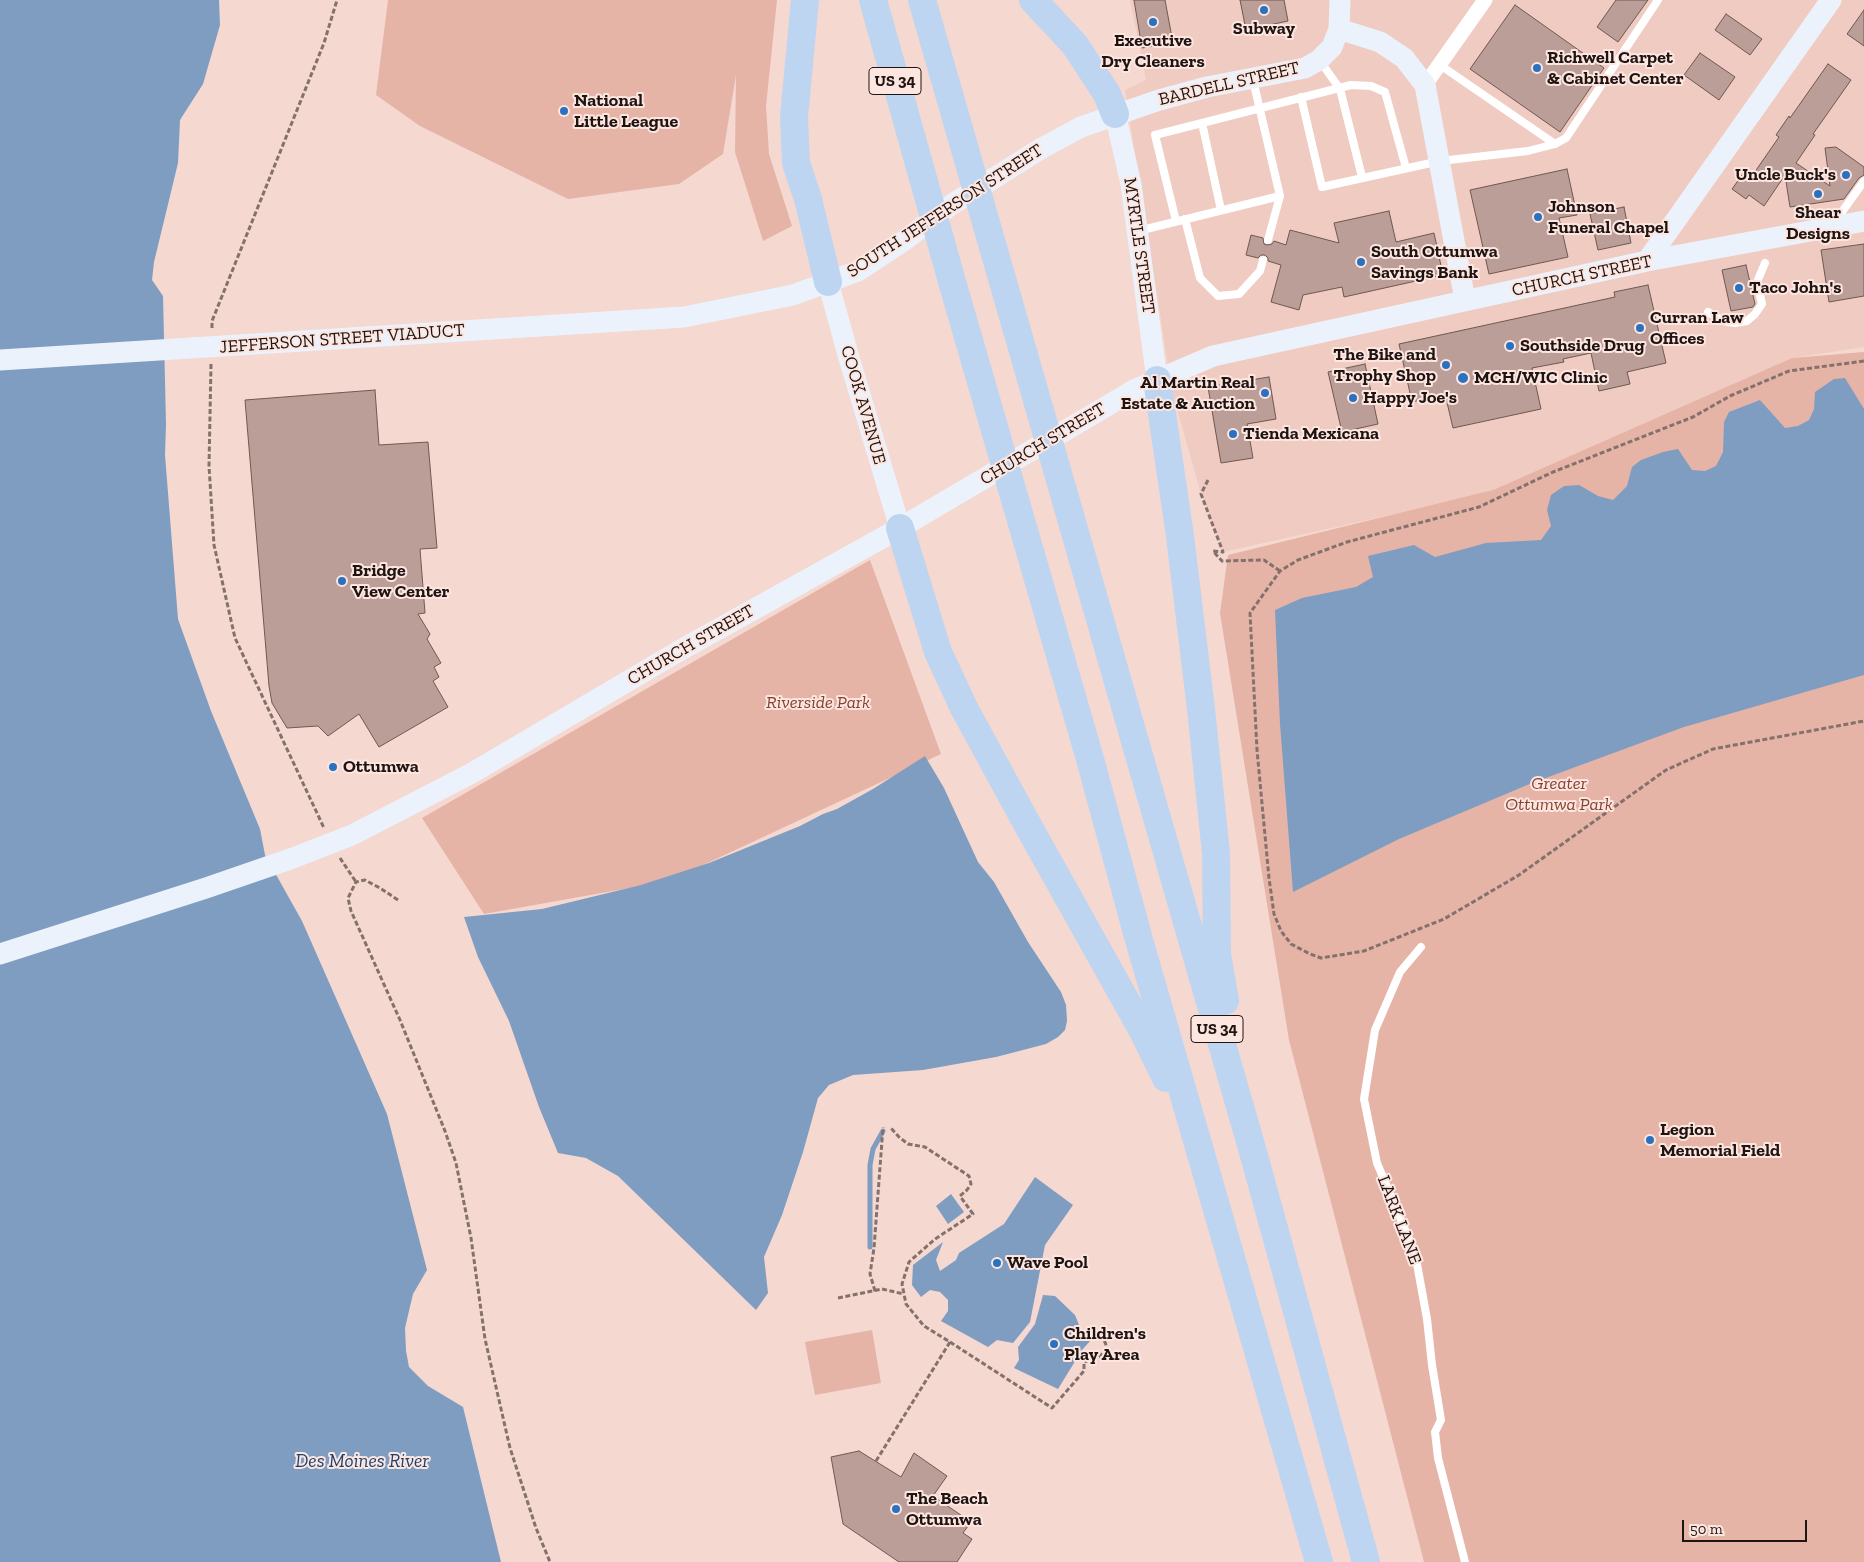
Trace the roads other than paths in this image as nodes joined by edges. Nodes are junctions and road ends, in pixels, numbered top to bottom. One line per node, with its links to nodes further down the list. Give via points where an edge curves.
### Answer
1 (805, 0): 35 (highway, via 794,117 796,163)
2 (873, 0): 45 (highway, US 34, via 1090,759 1138,940)
3 (922, 0): 44 (highway, US 34)
4 (1033, 0): 17 (highway, via 1075,45 1107,94)
5 (1340, 0): 9 (main road)
6 (1485, 0): 11 (street)
7 (1658, 0): 19 (lane, via 1566,138)
8 (1831, 0): 33 (main road)
9 (1339, 29): 10 (main road, BARDELL STREET, via 1332,47); 13 (main road, via 1380,42 1404,58)
10 (1320, 60): 12 (main road, BARDELL STREET, via 1305,68); 14 (lane)
11 (1440, 65): 13 (street); 19 (lane)
12 (1252, 78): 16 (lane); 17 (main road, BARDELL STREET, via 1198,89)
13 (1425, 86): 20 (main road)
14 (1340, 89): 15 (lane); 21 (lane, via 1351,85 1371,86 1385,92); 22 (lane)
15 (1301, 97): 16 (lane); 22 (lane, via 1322,187)
16 (1260, 108): 18 (lane); 24 (lane)
17 (1115, 114): 30 (main road, MYRTLE STREET, via 1131,184); 35 (main road, SOUTH JEFFERSON STREET, via 1081,127 1042,148 951,205 858,271)
18 (1202, 123): 25 (lane); 27 (lane, via 1155,135)
19 (1554, 144): 20 (lane, via 1528,151)
20 (1440, 161): 21 (lane); 36 (main road)
21 (1406, 168): 22 (lane)
22 (1362, 177)
23 (1864, 181): 29 (lane)
24 (1280, 196): 25 (lane); 31 (lane)
25 (1221, 210): 26 (lane)
26 (1185, 218): 27 (lane); 32 (lane, via 1200,278 1218,296 1239,294 1260,271)
27 (1176, 221): 30 (lane)
28 (1864, 221): 29 (main road, CHURCH STREET)
29 (1831, 226): 33 (main road, CHURCH STREET)
30 (1137, 231): 40 (main road, MYRTLE STREET)
31 (1268, 240)
32 (1263, 260)
33 (1647, 261): 36 (main road, CHURCH STREET)
34 (1765, 263): 37 (lane, via 1757,282 1762,304 1747,321 1735,323)
35 (828, 282): 38 (main road, SOUTH JEFFERSON STREET, via 793,295); 41 (main road, COOK AVENUE)
36 (1465, 300): 40 (main road, CHURCH STREET, via 1213,356)
37 (1708, 312)
38 (684, 317): 39 (main road, JEFFERSON STREET VIADUCT)
39 (0, 360)
40 (1157, 380): 41 (main road, CHURCH STREET, via 1134,390); 44 (highway, via 1180,536 1206,757 1216,853 1217,954)
41 (900, 528): 43 (main road, CHURCH STREET, via 678,651 472,773 352,835 293,858); 45 (highway, via 938,652 964,708 1144,1033)
42 (1421, 947): 48 (lane, LARK LANE, via 1400,972 1375,1030 1364,1099 1377,1163 1415,1253 1441,1420 1435,1432 1438,1458)
43 (0, 954)
44 (1253, 1152): 47 (highway, US 34)
45 (1202, 1154): 46 (highway, US 34)
46 (1319, 1562)
47 (1366, 1562)
48 (1465, 1562)

